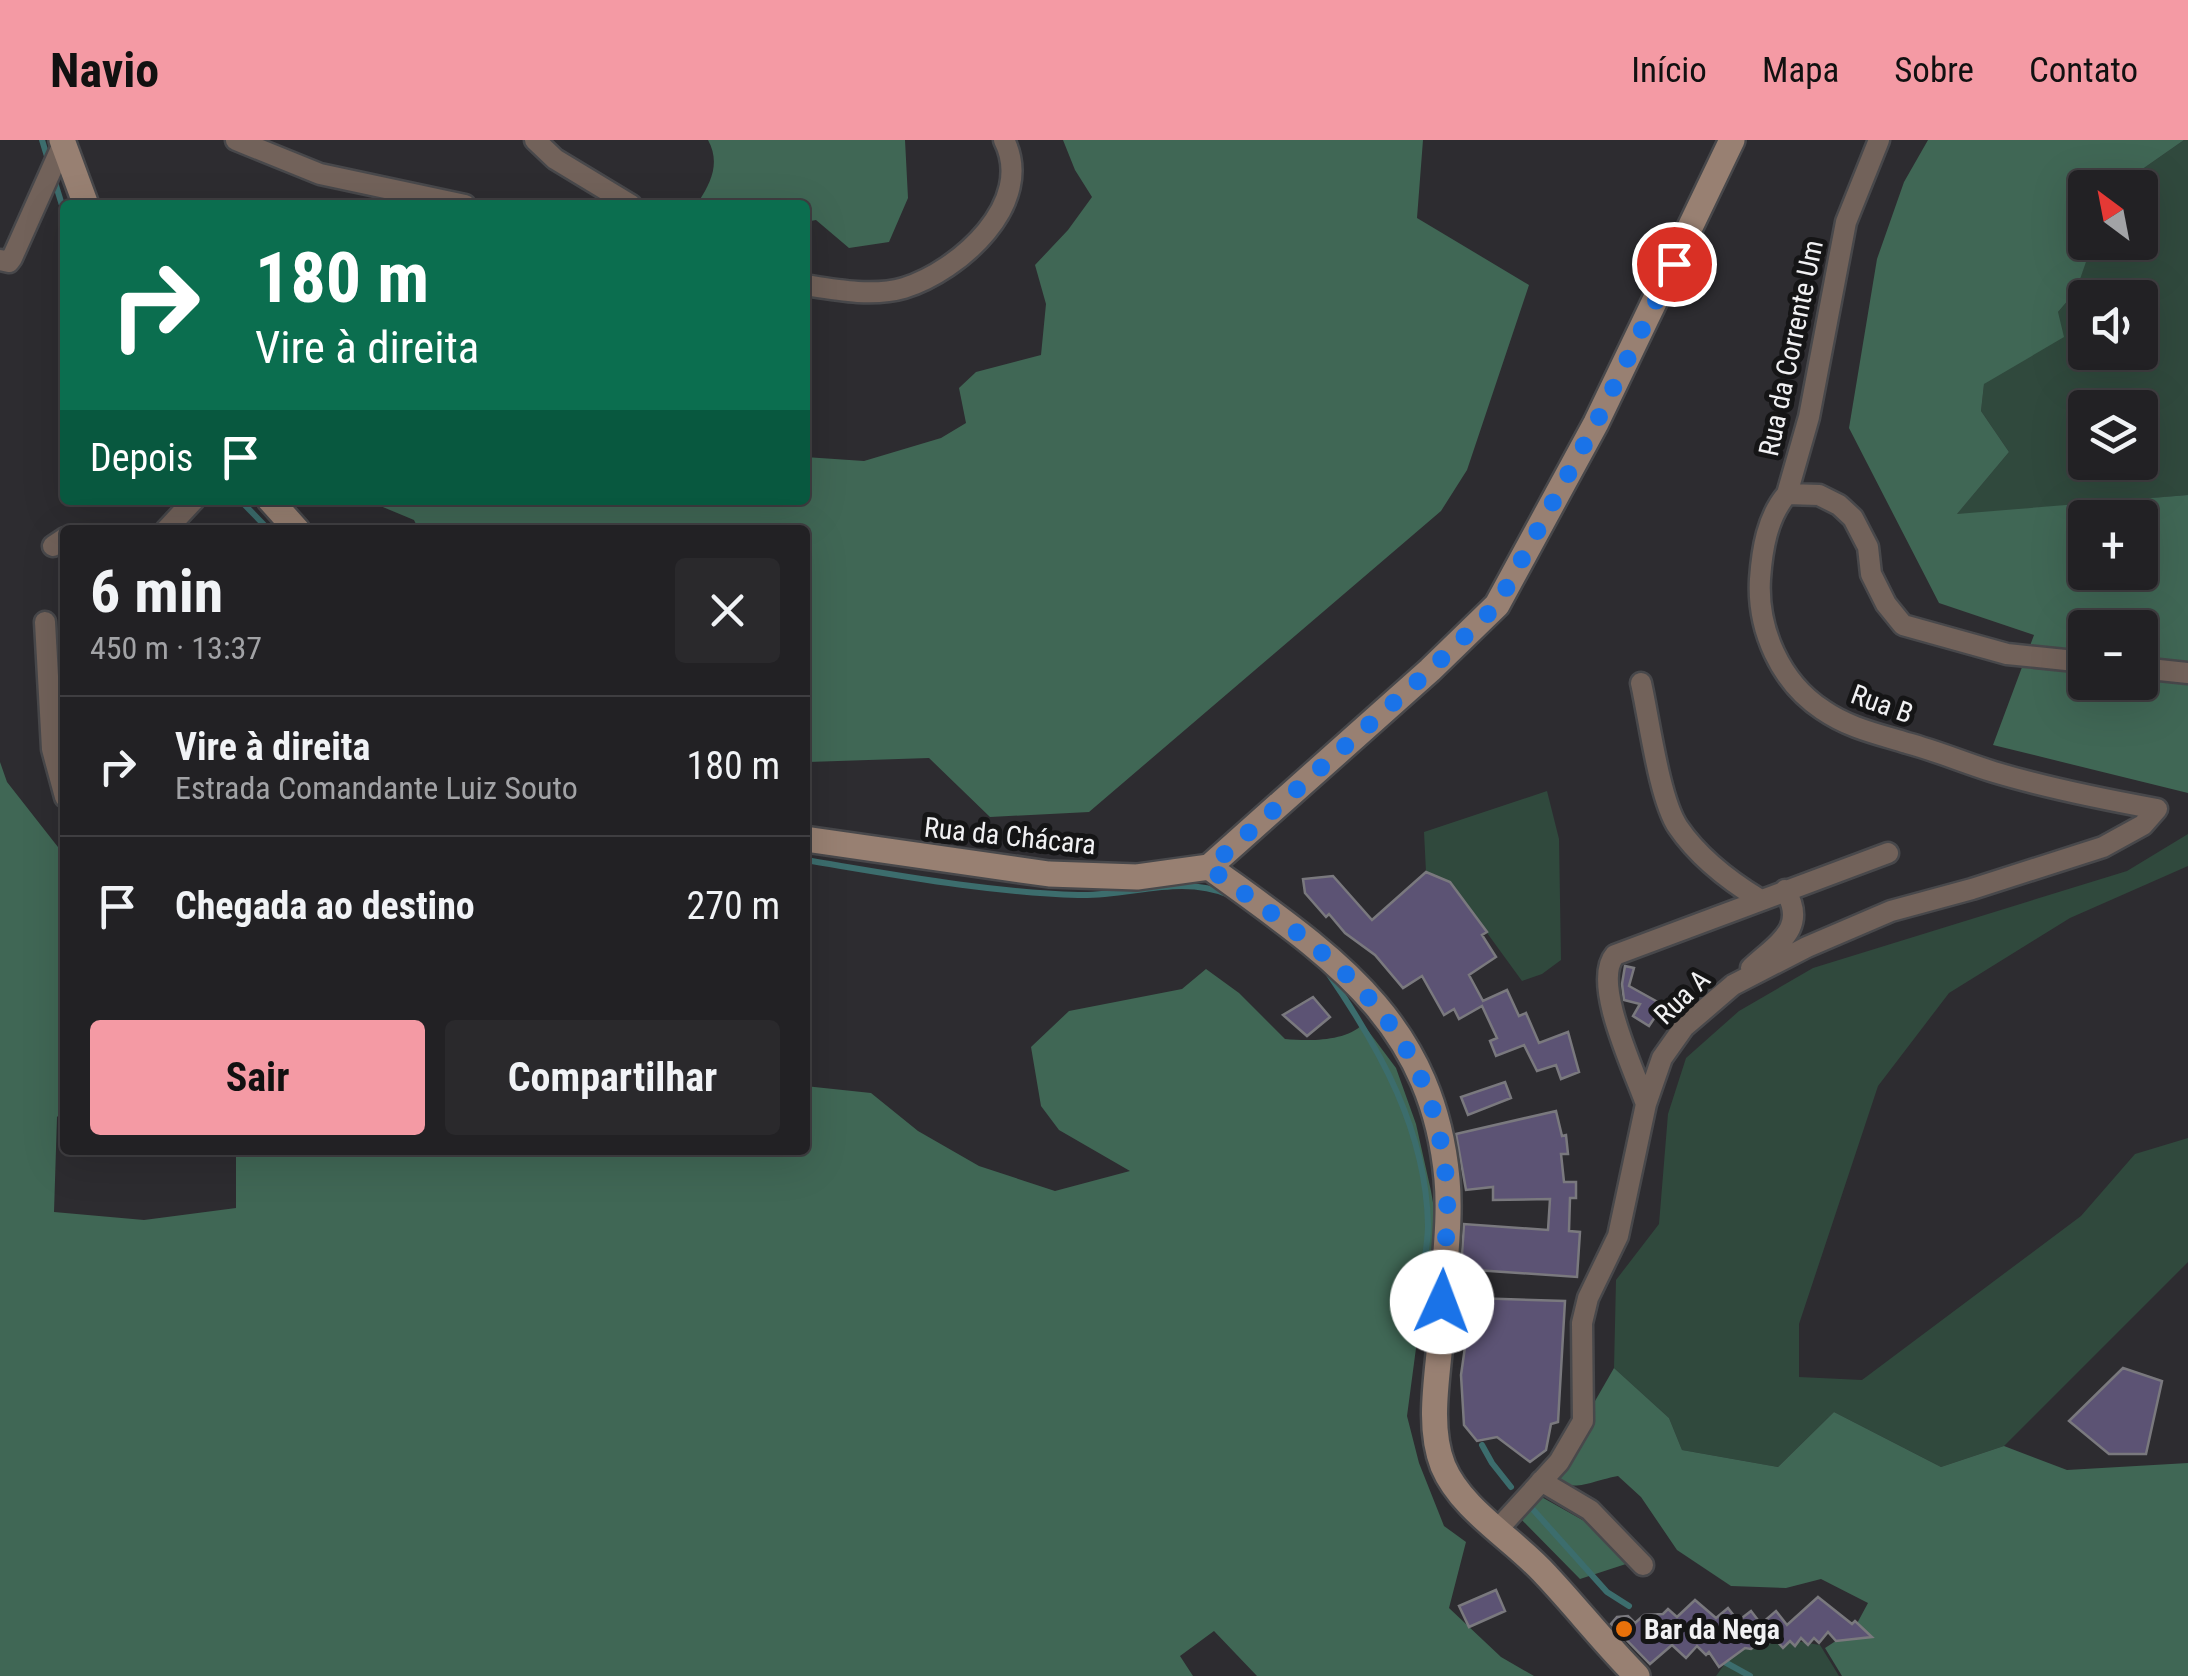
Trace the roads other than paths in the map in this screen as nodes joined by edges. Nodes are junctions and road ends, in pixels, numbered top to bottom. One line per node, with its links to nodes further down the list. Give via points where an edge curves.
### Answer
1 (236, 140): 10 (street, via 320,174)
2 (536, 140): 11 (street)
3 (1004, 140): 13 (street, via 1013,167 996,220 943,270 903,288 865,292)
4 (1732, 140): 28 (street, via 1596,423 1497,605)
5 (1879, 140): 8 (street, Rua da Corrente Um)
6 (1895, 140): 8 (street)
7 (63, 142): 9 (street); 12 (street, via 12,258)
8 (1865, 172): 14 (street, Rua da Corrente Um, via 1846,222 1810,417)
9 (84, 200)
10 (441, 200)
11 (623, 200)
12 (2, 266)
13 (810, 285)
14 (1787, 494): 20 (street, Rua da Corrente Um, via 1818,495 1853,518 1868,547 1871,574 1903,625 2007,654); 25 (street, Rua B, via 1768,530 1759,603 1775,654 1794,686 1821,710 1866,732 1990,771)
15 (189, 505): 17 (street)
16 (274, 505): 18 (street)
17 (171, 525)
18 (292, 525)
19 (45, 622): 24 (street, via 52,749)
20 (2068, 660)
21 (2158, 670): 22 (street)
22 (2188, 673)
23 (1642, 683): 30 (street, via 1675,824 1729,881)
24 (60, 779)
25 (2157, 809): 31 (street, Rua A, via 2144,825 2103,847 1891,911)
26 (810, 841): 28 (street, Rua da Chácara, via 1049,874 1137,877)
27 (1888, 852): 29 (street)
28 (1209, 868): 34 (street, via 1353,978 1390,1021 1421,1078 1447,1181 1437,1440 1461,1496)
29 (1785, 890): 30 (street); 31 (street, via 1794,907 1792,926)
30 (1759, 900): 32 (street, via 1609,962 1606,986)
31 (1733, 985): 32 (street, Rua A, via 1684,1027 1662,1058)
32 (1646, 1104): 33 (street, Rua A, via 1618,1236 1582,1323 1583,1421)
33 (1541, 1481): 34 (street, Rua A); 35 (street, via 1590,1510)
34 (1498, 1528): 36 (street)
35 (1643, 1566)
36 (1637, 1676)

